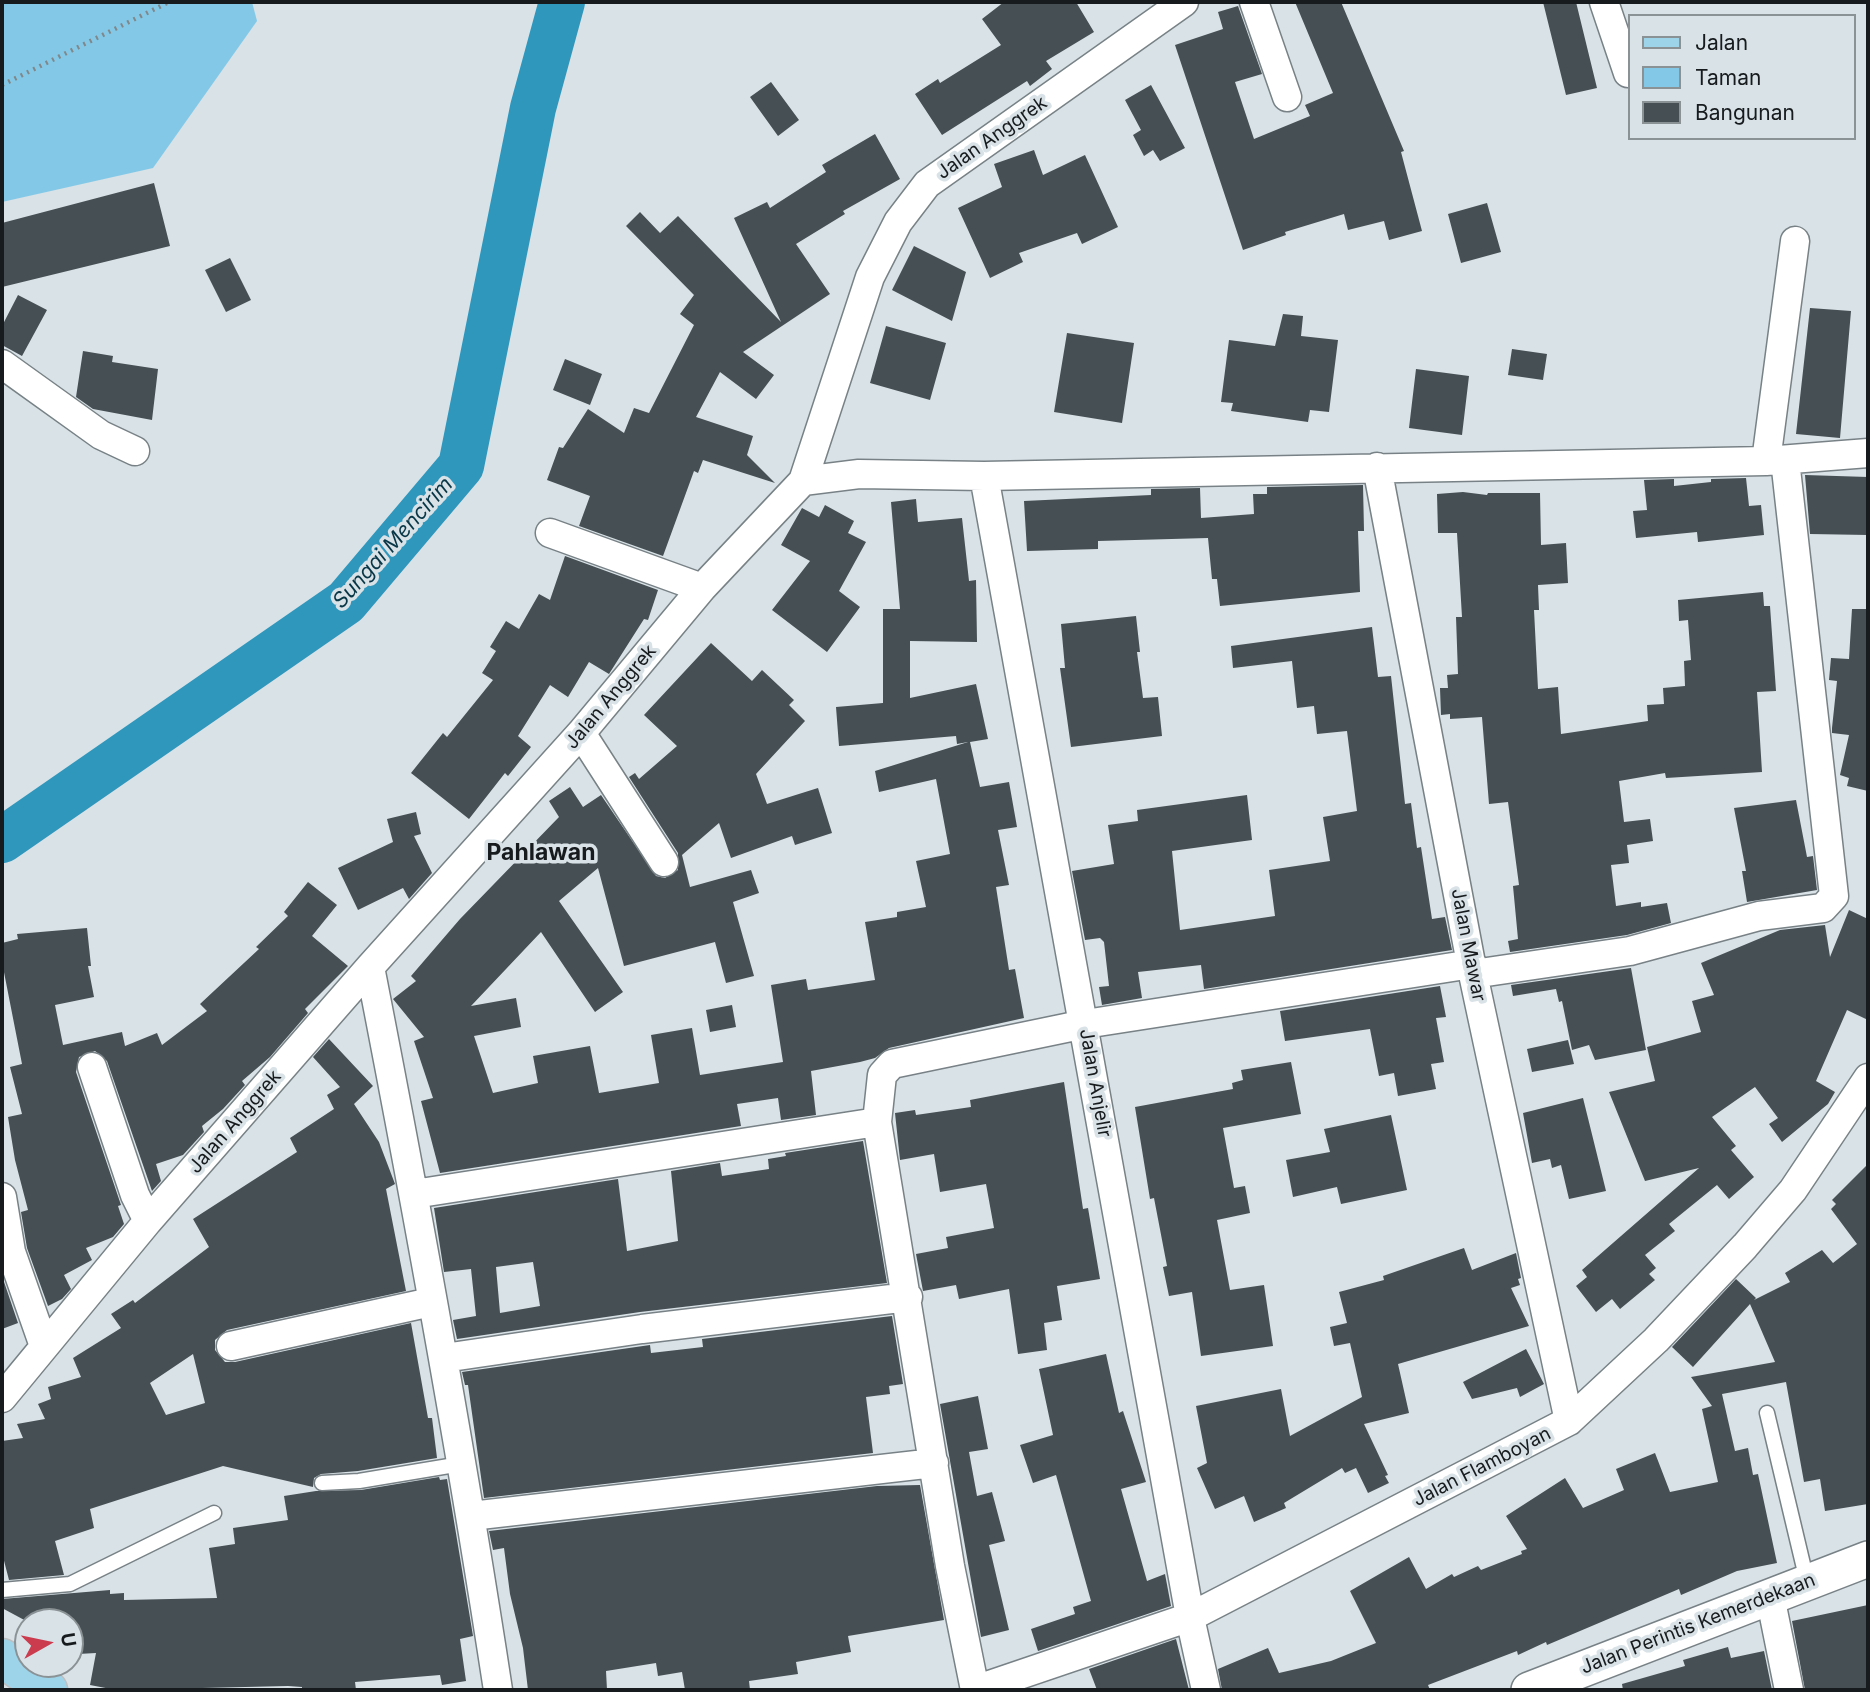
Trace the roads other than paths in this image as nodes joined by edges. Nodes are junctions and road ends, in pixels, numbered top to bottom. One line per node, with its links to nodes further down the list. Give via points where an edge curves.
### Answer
1 (1184, 2): 13 (street, Jalan Anggrek, via 927,184 898,222 870,278)
2 (1254, 2): 5 (street)
3 (1604, 2): 4 (street)
4 (1628, 73)
5 (1287, 97)
6 (1795, 241): 10 (street)
7 (2, 364): 8 (street, via 101,435)
8 (135, 451)
9 (1868, 453): 10 (street)
10 (1775, 461): 11 (street); 19 (street, via 1834,896 1823,908 1759,916 1630,951)
11 (1377, 467): 12 (street); 19 (street, Jalan Mawar)
12 (984, 476): 13 (street, via 859,474); 20 (street, Jalan Anjelir)
13 (803, 481): 15 (street, Jalan Anggrek)
14 (550, 533): 15 (street)
15 (702, 589): 16 (street, Jalan Anggrek)
16 (581, 733): 17 (street); 18 (street, Jalan Anggrek)
17 (664, 862)
18 (370, 967): 24 (street); 26 (street, Jalan Anggrek)
19 (1472, 969): 20 (street); 34 (street, Jalan Mawar)
20 (1085, 1024): 23 (street, via 892,1064 882,1075); 44 (street, Jalan Anjelir)
21 (92, 1067): 26 (street, via 130,1183)
22 (1867, 1086): 34 (street, Jalan Flamboyan, via 1793,1190 1745,1246 1656,1340)
23 (877, 1122): 24 (street); 27 (street)
24 (414, 1194): 28 (street)
25 (2, 1197): 29 (street, via 11,1252)
26 (148, 1221): 29 (street, Jalan Anggrek)
27 (908, 1297): 31 (street); 35 (street)
28 (431, 1302): 30 (street); 31 (street)
29 (44, 1346): 32 (street, Jalan Anggrek)
30 (231, 1346)
31 (444, 1358): 36 (street)
32 (2, 1398)
33 (1768, 1413): 41 (lane)
34 (1569, 1421): 44 (street, Jalan Flamboyan)
35 (934, 1463): 39 (street); 48 (street)
36 (461, 1464): 37 (lane); 39 (street)
37 (323, 1483)
38 (214, 1513): 42 (lane, via 70,1584)
39 (471, 1517): 47 (street)
40 (1868, 1559): 41 (street, Jalan Perintis Kemerdekaan)
41 (1807, 1581): 43 (street, Jalan Perintis Kemerdekaan)
42 (2, 1590)
43 (1770, 1596): 50 (street, Jalan Perintis Kemerdekaan); 51 (street)
44 (1190, 1617): 48 (street, Jalan Flamboyan); 49 (street, Jalan Anjelir)
45 (2, 1658): 46 (main road)
46 (48, 1690)
47 (498, 1690)
48 (975, 1690)
49 (1206, 1690)
50 (1529, 1690)
51 (1789, 1690)

